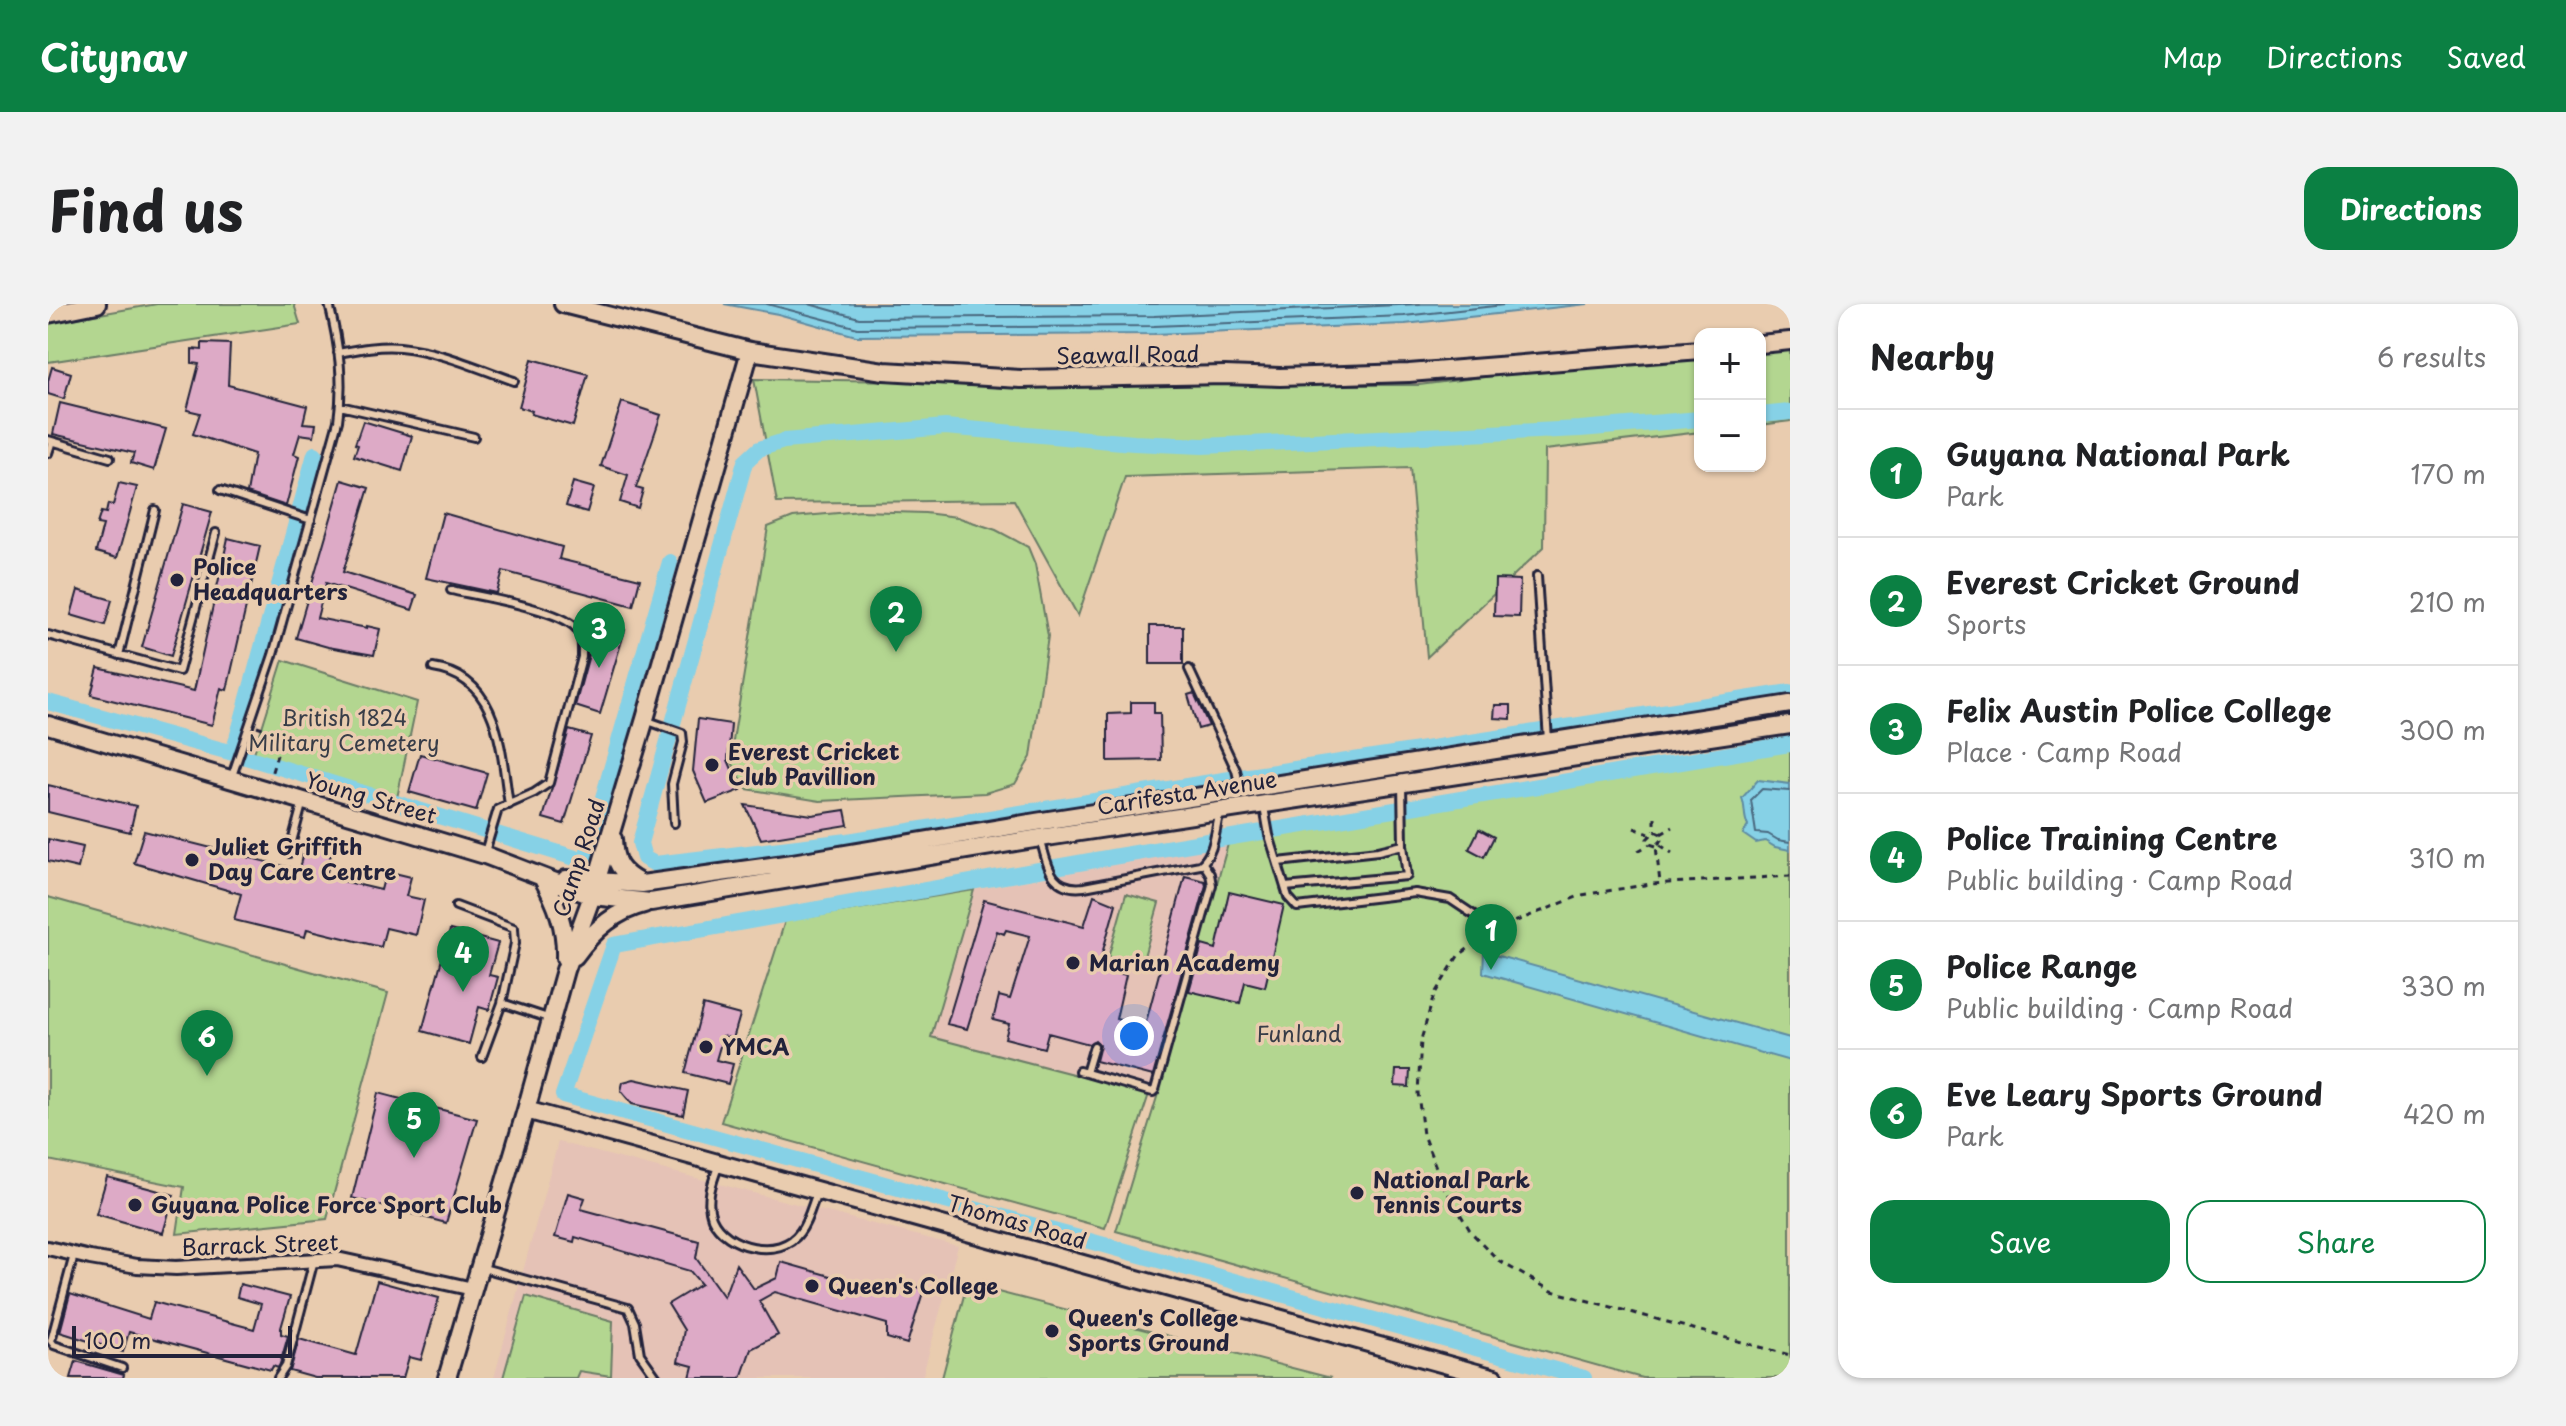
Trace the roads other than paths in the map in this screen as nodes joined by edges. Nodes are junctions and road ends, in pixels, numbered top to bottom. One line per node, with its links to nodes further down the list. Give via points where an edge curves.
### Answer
1 (97, 304): 4 (main road)
2 (563, 304): 8 (main road, Seawall Road)
3 (330, 306): 9 (lane)
4 (48, 314)
5 (1790, 341): 6 (main road)
6 (1766, 343)
7 (1694, 350): 8 (main road, Seawall Road, via 1409,373 1021,379 884,371)
8 (750, 351): 27 (main road, Camp Road)
9 (338, 353): 10 (lane, via 399,347); 11 (lane)
10 (514, 381)
11 (340, 406): 12 (lane); 18 (lane)
12 (474, 437)
13 (50, 440): 14 (lane); 15 (lane)
14 (48, 453)
15 (110, 458)
16 (220, 490): 18 (lane)
17 (155, 510): 23 (lane)
18 (311, 520): 31 (lane)
19 (216, 533): 23 (lane, via 179,671)
20 (1537, 576): 30 (lane)
21 (451, 590): 34 (lane, via 553,614 580,634 582,657 549,783)
22 (48, 635): 23 (lane)
23 (119, 655)
24 (433, 668): 34 (lane, via 462,676 488,706)
25 (1189, 669): 33 (lane, via 1236,770)
26 (1790, 704): 30 (main road, Carifesta Avenue)
27 (650, 721): 38 (lane, via 682,733 672,784); 39 (main road, Camp Road)
28 (48, 725): 31 (main road, Young Street)
29 (1790, 725): 32 (main road, Carifesta Avenue)
30 (1548, 742): 33 (main road, Carifesta Avenue)
31 (231, 780): 35 (main road, Young Street)
32 (1402, 789): 36 (main road, Carifesta Avenue); 41 (lane)
33 (1240, 791): 47 (main road, Carifesta Avenue)
34 (509, 805): 42 (lane, via 498,809)
35 (302, 807): 42 (main road, Young Street); 43 (lane)
36 (1265, 810): 37 (main road, Carifesta Avenue); 44 (lane)
37 (1219, 817): 40 (main road, Carifesta Avenue); 45 (lane)
38 (674, 823)
39 (612, 829): 47 (main road, via 619,869); 49 (main road, Camp Road)
40 (1042, 845): 45 (lane, via 1051,872 1069,889); 50 (main road, Carifesta Avenue)
41 (1403, 845): 44 (lane); 48 (lane, via 1407,876)
42 (486, 850): 46 (main road, Young Street)
43 (289, 853)
44 (1278, 862): 48 (lane)
45 (1203, 863): 56 (lane, via 1212,885 1155,1090 1083,1072)
46 (542, 877): 49 (main road, Young Street); 53 (main road, via 560,912)
47 (642, 884): 49 (main road, Carifesta Avenue)
48 (1285, 887): 52 (lane, via 1297,907 1415,893 1450,899)
49 (594, 889): 50 (main road, Carifesta Avenue); 53 (main road, Camp Road)
50 (651, 902): 53 (main road, via 626,908 610,919)
51 (456, 906): 54 (lane, via 514,928)
52 (1495, 929)
53 (565, 970): 55 (main road, Camp Road)
54 (502, 1003): 55 (lane); 57 (lane)
55 (551, 1019): 58 (main road, Camp Road)
56 (1094, 1046)
57 (482, 1057)
58 (526, 1110): 59 (main road, Thomas Road); 64 (main road, Camp Road)
59 (719, 1164): 60 (main road, Thomas Road); 60 (lane, via 710,1204 718,1228 730,1240 758,1247 788,1244 801,1232)
60 (818, 1190): 70 (main road, Thomas Road)
61 (48, 1248): 62 (street, Barrack Street)
62 (74, 1255): 63 (street, Barrack Street, via 176,1268); 66 (lane, via 51,1341)
63 (314, 1260): 65 (street, Barrack Street, via 337,1259); 67 (lane, via 286,1366)
64 (479, 1267): 65 (main road, Camp Road); 69 (lane, via 628,1308 640,1354)
65 (473, 1289): 68 (main road, Camp Road)
66 (122, 1368)
67 (278, 1378)
68 (447, 1378)
69 (657, 1378)
70 (1495, 1378)

